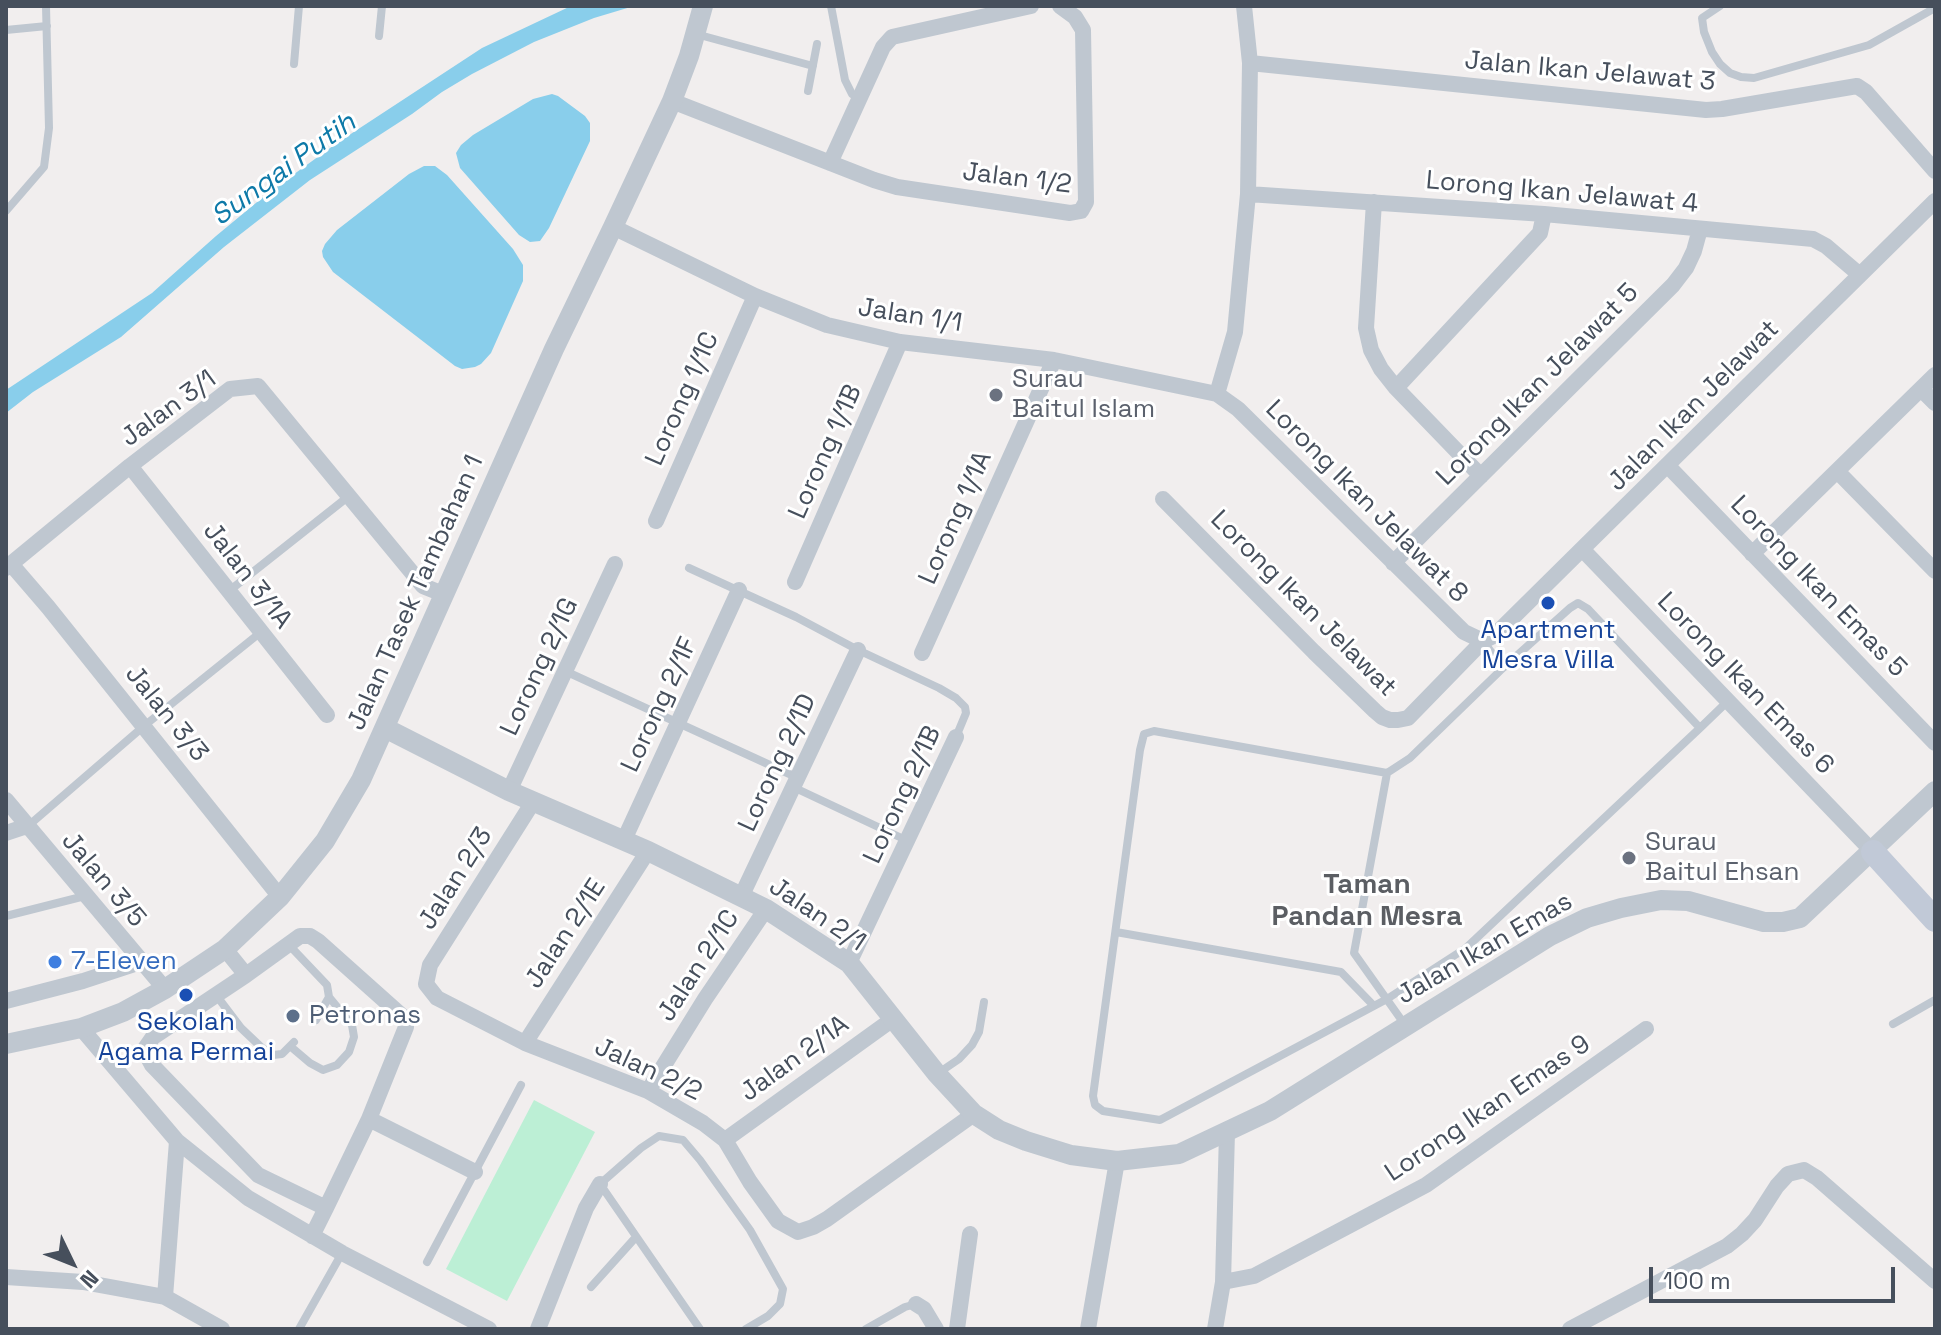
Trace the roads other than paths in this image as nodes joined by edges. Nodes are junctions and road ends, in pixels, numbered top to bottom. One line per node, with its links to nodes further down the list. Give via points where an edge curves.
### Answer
1 (46, 6): 13 (lane)
2 (299, 6): 19 (lane)
3 (382, 6): 16 (lane)
4 (703, 6): 15 (street, Jalan Tasek Tambahan 1)
5 (831, 6): 22 (lane, via 845,80)
6 (1031, 6): 22 (street, via 892,37)
7 (1061, 6): 24 (street, Jalan 1/2, via 1083,30 1086,202 1081,211 897,187)
8 (1244, 6): 18 (street)
9 (1720, 6): 12 (lane, via 1702,18 1712,52 1730,73 1754,78 1869,45)
10 (1916, 6): 12 (lane)
11 (1935, 8): 12 (lane)
12 (1922, 16)
13 (47, 26): 14 (lane); 29 (lane, via 49,128 44,167)
14 (6, 30)
15 (696, 33): 20 (lane); 23 (street, Jalan Tasek Tambahan 1)
16 (379, 36)
17 (817, 44): 20 (lane)
18 (1250, 63): 25 (street, Jalan Ikan Jelawat 3, via 1706,110 1857,86); 26 (street)
19 (294, 64)
20 (813, 66): 21 (lane)
21 (808, 91)
22 (859, 99): 24 (street)
23 (672, 101): 24 (street, Jalan 1/2); 31 (street, Jalan Tasek Tambahan 1)
24 (830, 163)
25 (1935, 171)
26 (1248, 194): 28 (street, Lorong Ikan Jelawat 4); 40 (street, via 1235,332)
27 (1935, 201): 33 (street, Jalan Ikan Jelawat)
28 (1374, 202): 30 (street, Lorong Ikan Jelawat 4); 38 (street, via 1366,328 1371,350)
29 (6, 211)
30 (1544, 214): 32 (street, Lorong Ikan Jelawat 4); 38 (street, via 1540,233)
31 (613, 227): 34 (street, Jalan 1/1); 59 (street, Jalan Tasek Tambahan 1)
32 (1700, 229): 33 (street, Lorong Ikan Jelawat 4, via 1813,239); 45 (street, Lorong Ikan Jelawat 5, via 1686,268 1673,285)
33 (1860, 275): 42 (street, Jalan Ikan Jelawat)
34 (755, 296): 35 (street, Jalan 1/1, via 827,325); 48 (street, Lorong 1/1C)
35 (900, 342): 36 (street, Jalan 1/1); 56 (street, Lorong 1/1B)
36 (1054, 360): 40 (street, Jalan 1/1); 63 (street, Lorong 1/1A)
37 (1935, 375): 39 (street)
38 (1396, 388): 45 (street)
39 (1921, 389): 41 (street); 44 (street)
40 (1217, 394): 51 (street, Lorong Ikan Jelawat 8)
41 (1935, 403)
42 (1667, 465): 49 (street, Jalan Ikan Jelawat); 50 (street, Lorong Ikan Emas 5)
43 (130, 466): 46 (street, Jalan 3/1, via 230,389 258,386); 53 (street, Jalan 3/1); 58 (street, Jalan 3/1A)
44 (1837, 471): 50 (street); 55 (street)
45 (1481, 476): 51 (street, Lorong Ikan Jelawat 5)
46 (349, 496): 58 (lane); 59 (street, Jalan 3/1, via 423,586)
47 (1163, 499): 61 (street, Lorong Ikan Jelawat, via 1382,717 1408,718)
48 (656, 521)
49 (1582, 549): 61 (street, Jalan Ikan Jelawat); 66 (street, Lorong Ikan Emas 6)
50 (1752, 554): 73 (street, Lorong Ikan Emas 5)
51 (1393, 563): 61 (street, Lorong Ikan Jelawat 8, via 1464,632)
52 (615, 564): 65 (street, Lorong 2/1G)
53 (8, 566): 69 (street, Jalan 3/3)
54 (689, 568): 57 (lane)
55 (1935, 571)
56 (795, 582)
57 (739, 590): 62 (lane); 68 (street, Lorong 2/1F)
58 (229, 591): 60 (street, Jalan 3/1A)
59 (443, 594): 70 (street, Jalan Tasek Tambahan 1)
60 (261, 632): 67 (street, Jalan 3/1A); 69 (lane)
61 (1483, 641): 64 (lane)
62 (858, 650): 72 (lane, Lorong 2/1B, via 956,698 966,713); 75 (street, Lorong 2/1D)
63 (922, 653)
64 (1503, 668): 71 (lane, via 1578,603); 74 (lane, via 1410,758)
65 (565, 671): 68 (lane); 76 (street, Lorong 2/1G)
66 (1728, 701): 71 (lane); 85 (street, Lorong Ikan Emas 6)
67 (327, 715)
68 (678, 723): 75 (lane); 82 (street, Lorong 2/1F)
69 (144, 726): 80 (lane); 87 (street, Jalan 3/3)
70 (385, 728): 76 (street, Jalan 2/1); 87 (street, Jalan Tasek Tambahan 1, via 325,841)
71 (1700, 728): 102 (lane, via 1466,948)
72 (956, 737): 83 (street, Lorong 2/1B)
73 (1935, 743)
74 (1387, 773): 92 (lane, via 1154,731 1144,734); 102 (lane, via 1354,953)
75 (794, 782): 83 (lane); 88 (street, Lorong 2/1D)
76 (509, 791): 79 (street, Jalan 2/1)
77 (1935, 791): 85 (street, Jalan Ikan Emas)
78 (6, 800): 80 (street, Jalan 3/5)
79 (533, 802): 82 (street, Jalan 2/1); 98 (street, Jalan 2/3, via 430,965)
80 (27, 826): 81 (street); 86 (street, Jalan 3/5)
81 (6, 833)
82 (624, 840): 84 (street, Jalan 2/1)
83 (908, 841): 96 (street, Lorong 2/1B)
84 (648, 851): 88 (street, Jalan 2/1); 113 (street, Jalan 2/1E)
85 (1873, 852): 91 (main road); 110 (street, Jalan Ikan Emas, via 1800,918 1783,922 1661,900 1587,918)
86 (85, 896): 90 (lane); 95 (street, Jalan 3/5)
87 (280, 897): 94 (street, Jalan Tasek Tambahan 1)
88 (741, 897): 89 (street, Jalan 2/1)
89 (766, 909): 96 (street, Jalan 2/1); 117 (street, Jalan 2/1C)
90 (6, 916)
91 (1935, 920)
92 (1116, 932): 106 (lane, via 1341,972); 106 (lane, via 1093,1096 1103,1111 1160,1120)
93 (288, 944): 97 (street); 101 (lane, via 327,985); 119 (street, via 300,936 318,941 406,1022)
94 (225, 949): 97 (street); 99 (street, Jalan Tasek Tambahan 1)
95 (141, 962): 99 (street, Jalan 3/5); 104 (street)
96 (849, 963): 107 (street, Jalan 2/1)
97 (246, 975): 100 (street)
98 (426, 984): 113 (street, Jalan 2/2, via 437,998)
99 (165, 989): 111 (street, Jalan Tasek Tambahan 1)
100 (216, 995): 101 (lane, via 261,1047 273,1055 292,1044 323,1070 337,1065 354,1037 352,1025); 126 (street, via 153,1037 144,1050 152,1065 258,1175)
101 (329, 997): 108 (lane)
102 (1387, 999): 106 (lane); 110 (lane)
103 (1935, 1000): 109 (lane)
104 (6, 1001)
105 (984, 1002): 115 (lane, via 972,1045)
106 (1374, 1006)
107 (893, 1019): 115 (street, Jalan 2/1); 121 (street, Jalan 2/1A)
108 (316, 1020)
109 (1893, 1024)
110 (1405, 1025): 120 (street, Jalan Ikan Emas, via 1270,1111)
111 (81, 1028): 114 (street, Jalan Tasek Tambahan 1); 122 (street)
112 (1646, 1029): 134 (street, Lorong Ikan Emas 9, via 1426,1185 1254,1276)
113 (525, 1043): 117 (street, Jalan 2/2)
114 (6, 1044)
115 (937, 1074): 118 (street, Jalan 2/1)
116 (521, 1085): 124 (lane)
117 (648, 1091): 121 (street, Jalan 2/2)
118 (974, 1114): 121 (street, Jalan 2/2, via 827,1219 798,1232 778,1221); 123 (street, Jalan 2/1, via 1026,1141 1071,1155)
119 (369, 1119): 124 (street); 126 (street)
120 (1227, 1132): 123 (street, Jalan 2/1, via 1179,1154); 134 (street)
121 (725, 1140)
122 (177, 1141): 128 (street, via 248,1198); 136 (street)
123 (1117, 1161): 147 (street)
124 (475, 1172): 131 (lane)
125 (600, 1184): 129 (lane); 141 (street); 143 (lane, via 659,1136 683,1140 750,1230 783,1289 780,1304)
126 (326, 1208): 128 (street)
127 (970, 1234): 146 (street)
128 (312, 1236): 130 (street)
129 (636, 1237): 135 (lane); 142 (lane)
130 (342, 1253): 139 (lane); 140 (street)
131 (427, 1262)
132 (6, 1277): 136 (street, via 83,1282)
133 (1935, 1281): 149 (street, via 1804,1170 1788,1174 1755,1220 1727,1246)
134 (1223, 1282): 148 (street)
135 (591, 1287)
136 (165, 1297): 138 (street)
137 (916, 1304): 144 (lane); 145 (street)
138 (222, 1329)
139 (299, 1329)
140 (489, 1329)
141 (538, 1329)
142 (700, 1329)
143 (746, 1329)
144 (866, 1329)
145 (936, 1329)
146 (957, 1329)
147 (1088, 1329)
148 (1215, 1329)
149 (1570, 1329)

